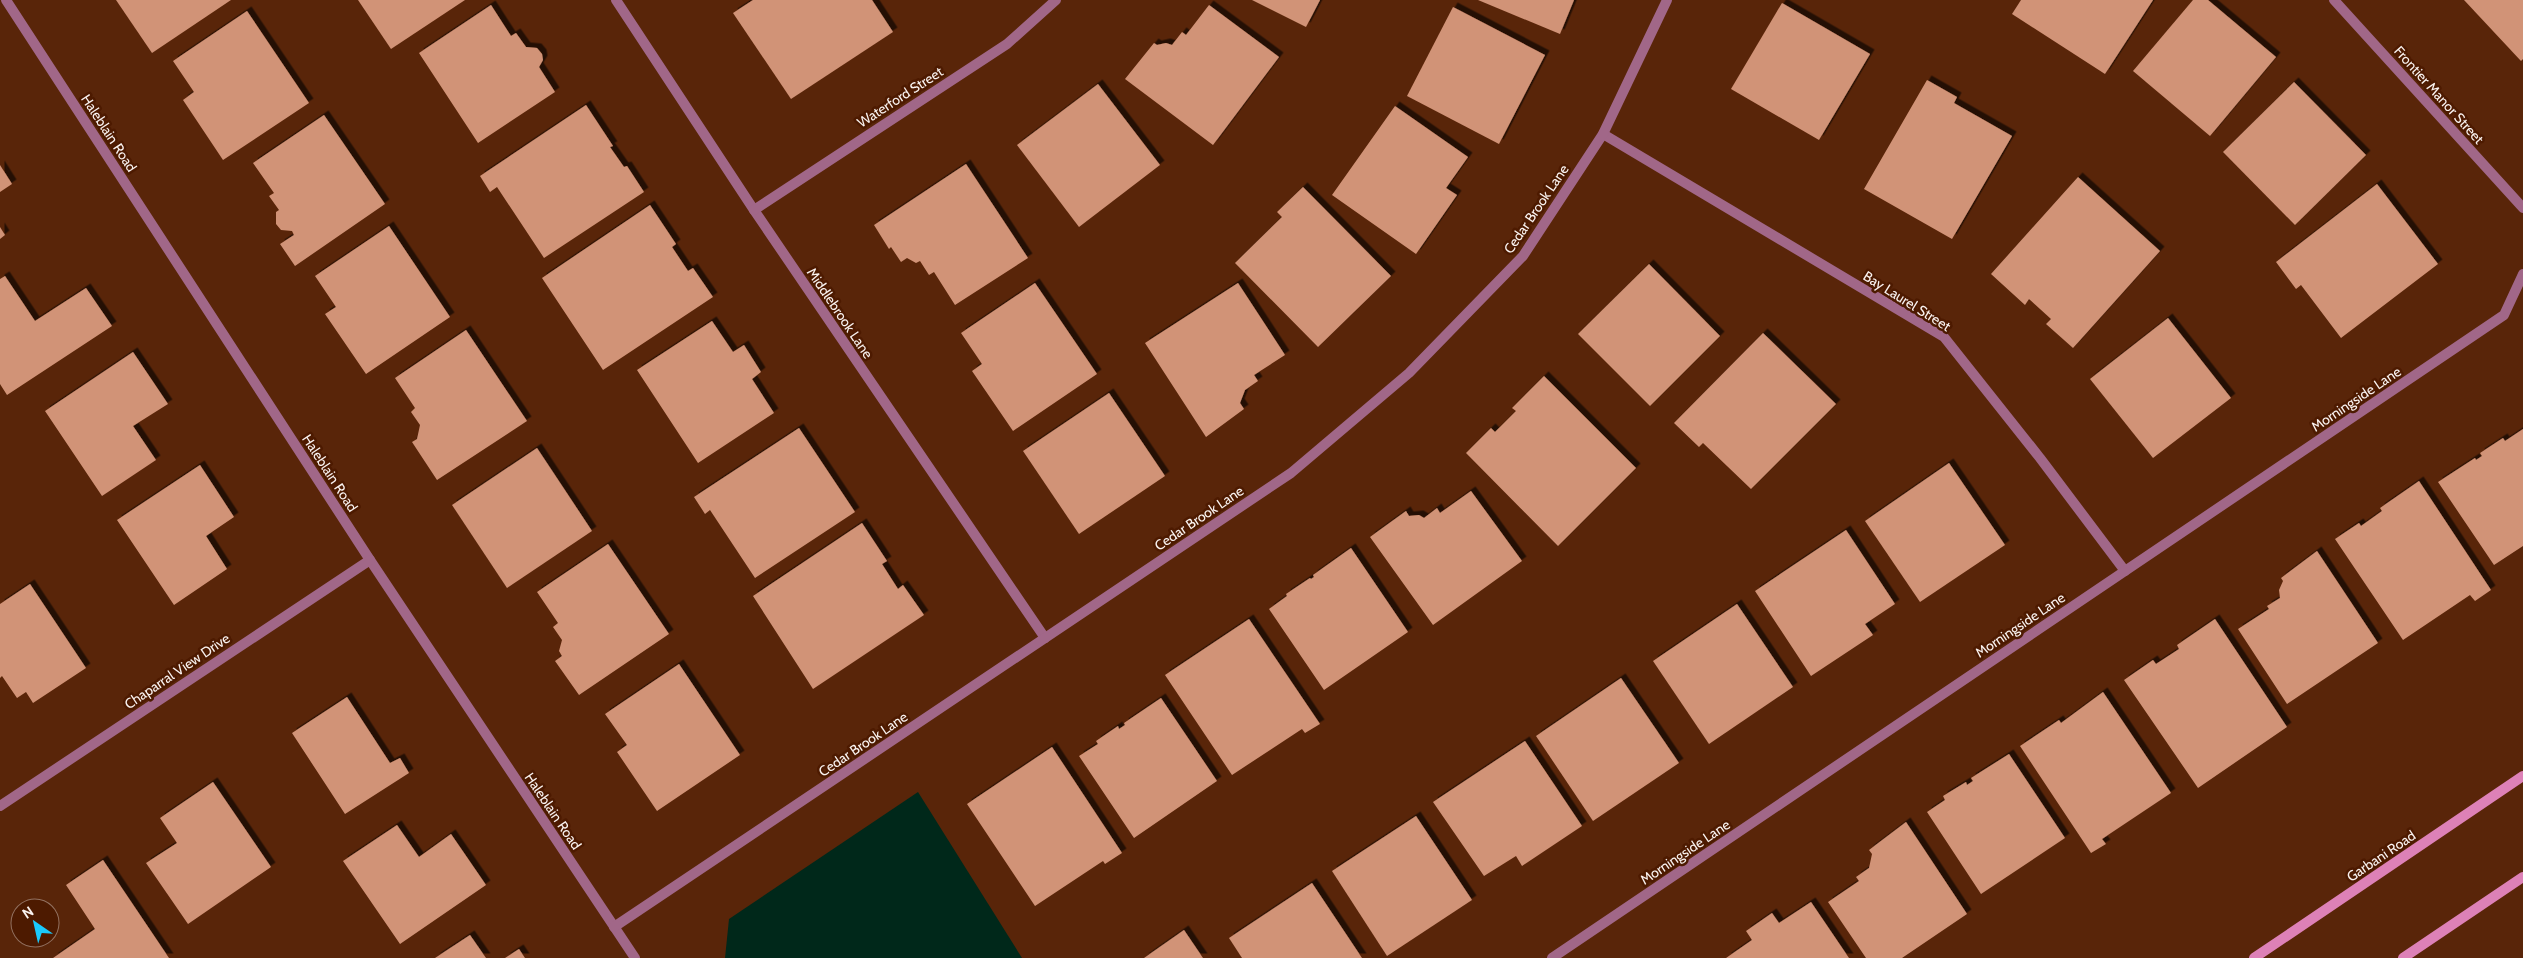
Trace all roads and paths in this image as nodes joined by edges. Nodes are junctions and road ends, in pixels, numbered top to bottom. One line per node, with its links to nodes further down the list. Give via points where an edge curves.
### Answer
1 (6, 0): 10 (street, Haleblain Road)
2 (616, 0): 8 (street, Middlebrook Lane)
3 (1056, 0): 8 (street, Waterford Street, via 1007,44)
4 (1667, 0): 6 (street, Cedar Brook Lane)
5 (2334, 0): 7 (street, Frontier Manor Street)
6 (1603, 134): 11 (street, Bay Laurel Street, via 1944,338); 12 (street, Cedar Brook Lane, via 1523,256 1409,374 1291,473)
7 (2523, 208)
8 (754, 210): 12 (street, Middlebrook Lane)
9 (2523, 274): 11 (street, Morningside Lane, via 2504,315)
10 (370, 560): 14 (street, Chaparral View Drive); 16 (street, Haleblain Road)
11 (2125, 571): 18 (street, Morningside Lane)
12 (1045, 638): 16 (street, Cedar Brook Lane)
13 (2523, 776): 19 (main road, Garbani Road)
14 (0, 806)
15 (2523, 876): 20 (main road)
16 (614, 927): 17 (street, Haleblain Road)
17 (635, 958)
18 (1552, 958)
19 (2254, 958)
20 (2403, 958)

